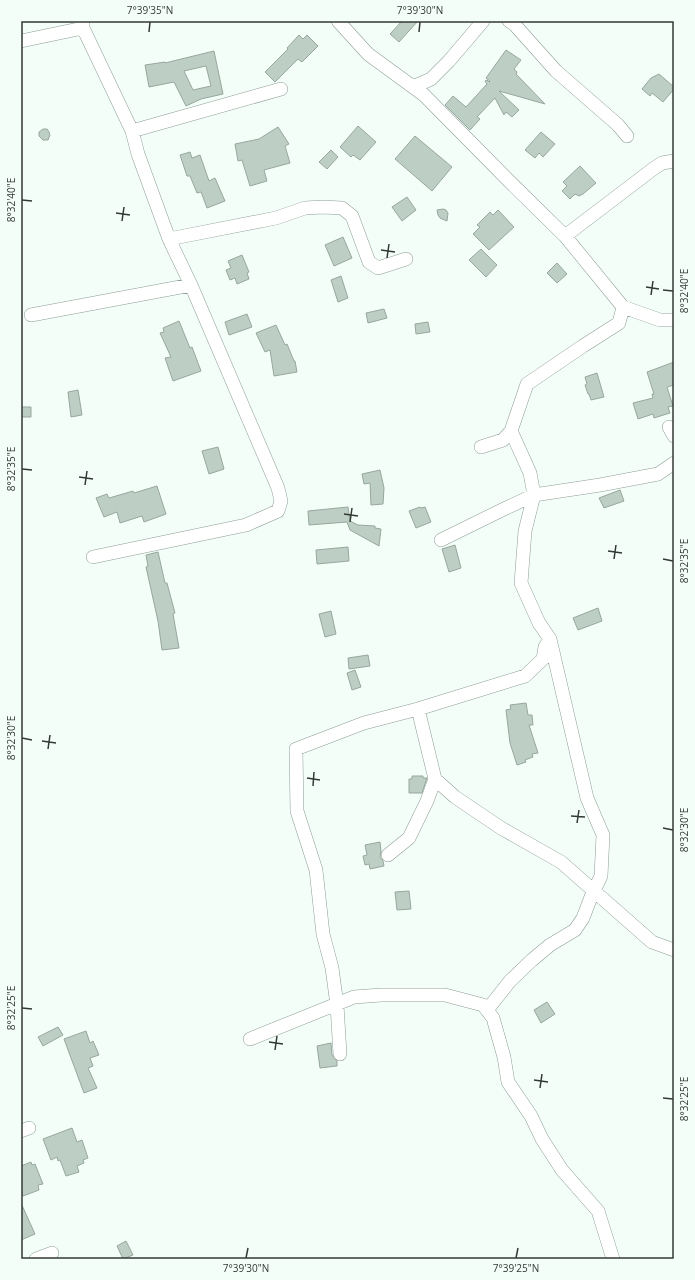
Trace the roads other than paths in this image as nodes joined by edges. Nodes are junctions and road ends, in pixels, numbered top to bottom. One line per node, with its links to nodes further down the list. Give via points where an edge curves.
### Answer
1 (338, 21): 6 (street, via 368,54)
2 (483, 21): 6 (street, via 449,62 431,79)
3 (509, 21): 9 (street, via 556,71)
4 (83, 24): 5 (street); 8 (street)
5 (21, 41)
6 (413, 87): 11 (street)
7 (281, 89): 8 (street)
8 (132, 131): 12 (street)
9 (628, 136)
10 (674, 161): 11 (street, via 662,163 653,169)
11 (566, 236): 15 (street)
12 (169, 239): 13 (street, via 276,218 305,208 331,207 342,208 352,216 368,262 378,268); 14 (street)
13 (406, 259)
14 (191, 285): 16 (street); 23 (street, via 278,488 281,501 278,511 246,525)
15 (622, 307): 17 (street, via 660,320); 18 (street, via 619,323 527,384)
16 (31, 314)
17 (674, 320)
18 (511, 431): 19 (street, via 503,440); 21 (street, via 530,473)
19 (481, 447)
20 (674, 463): 21 (street, via 658,474)
21 (534, 495): 22 (street); 24 (street, via 524,531 521,584 539,623)
22 (441, 540)
23 (94, 557)
24 (550, 639): 25 (street, via 545,647 543,659 525,676); 28 (street, via 587,798 603,835 601,876)
25 (418, 709): 26 (street); 30 (street, via 364,723 296,748 297,811 316,870 322,934 332,968)
26 (435, 779): 27 (street, via 410,838); 28 (street, via 455,797 501,828 561,862)
27 (388, 855)
28 (594, 891): 29 (street, via 652,942); 31 (street, via 575,930 550,945 532,960)
29 (674, 950)
30 (337, 1005): 31 (street, via 354,997 445,995 482,1005); 32 (street); 33 (street)
31 (486, 1010): 36 (street, via 493,1018 508,1082 562,1170 598,1211)
32 (250, 1039)
33 (340, 1054)
34 (52, 1254): 35 (street)
35 (36, 1259)
36 (613, 1259)

